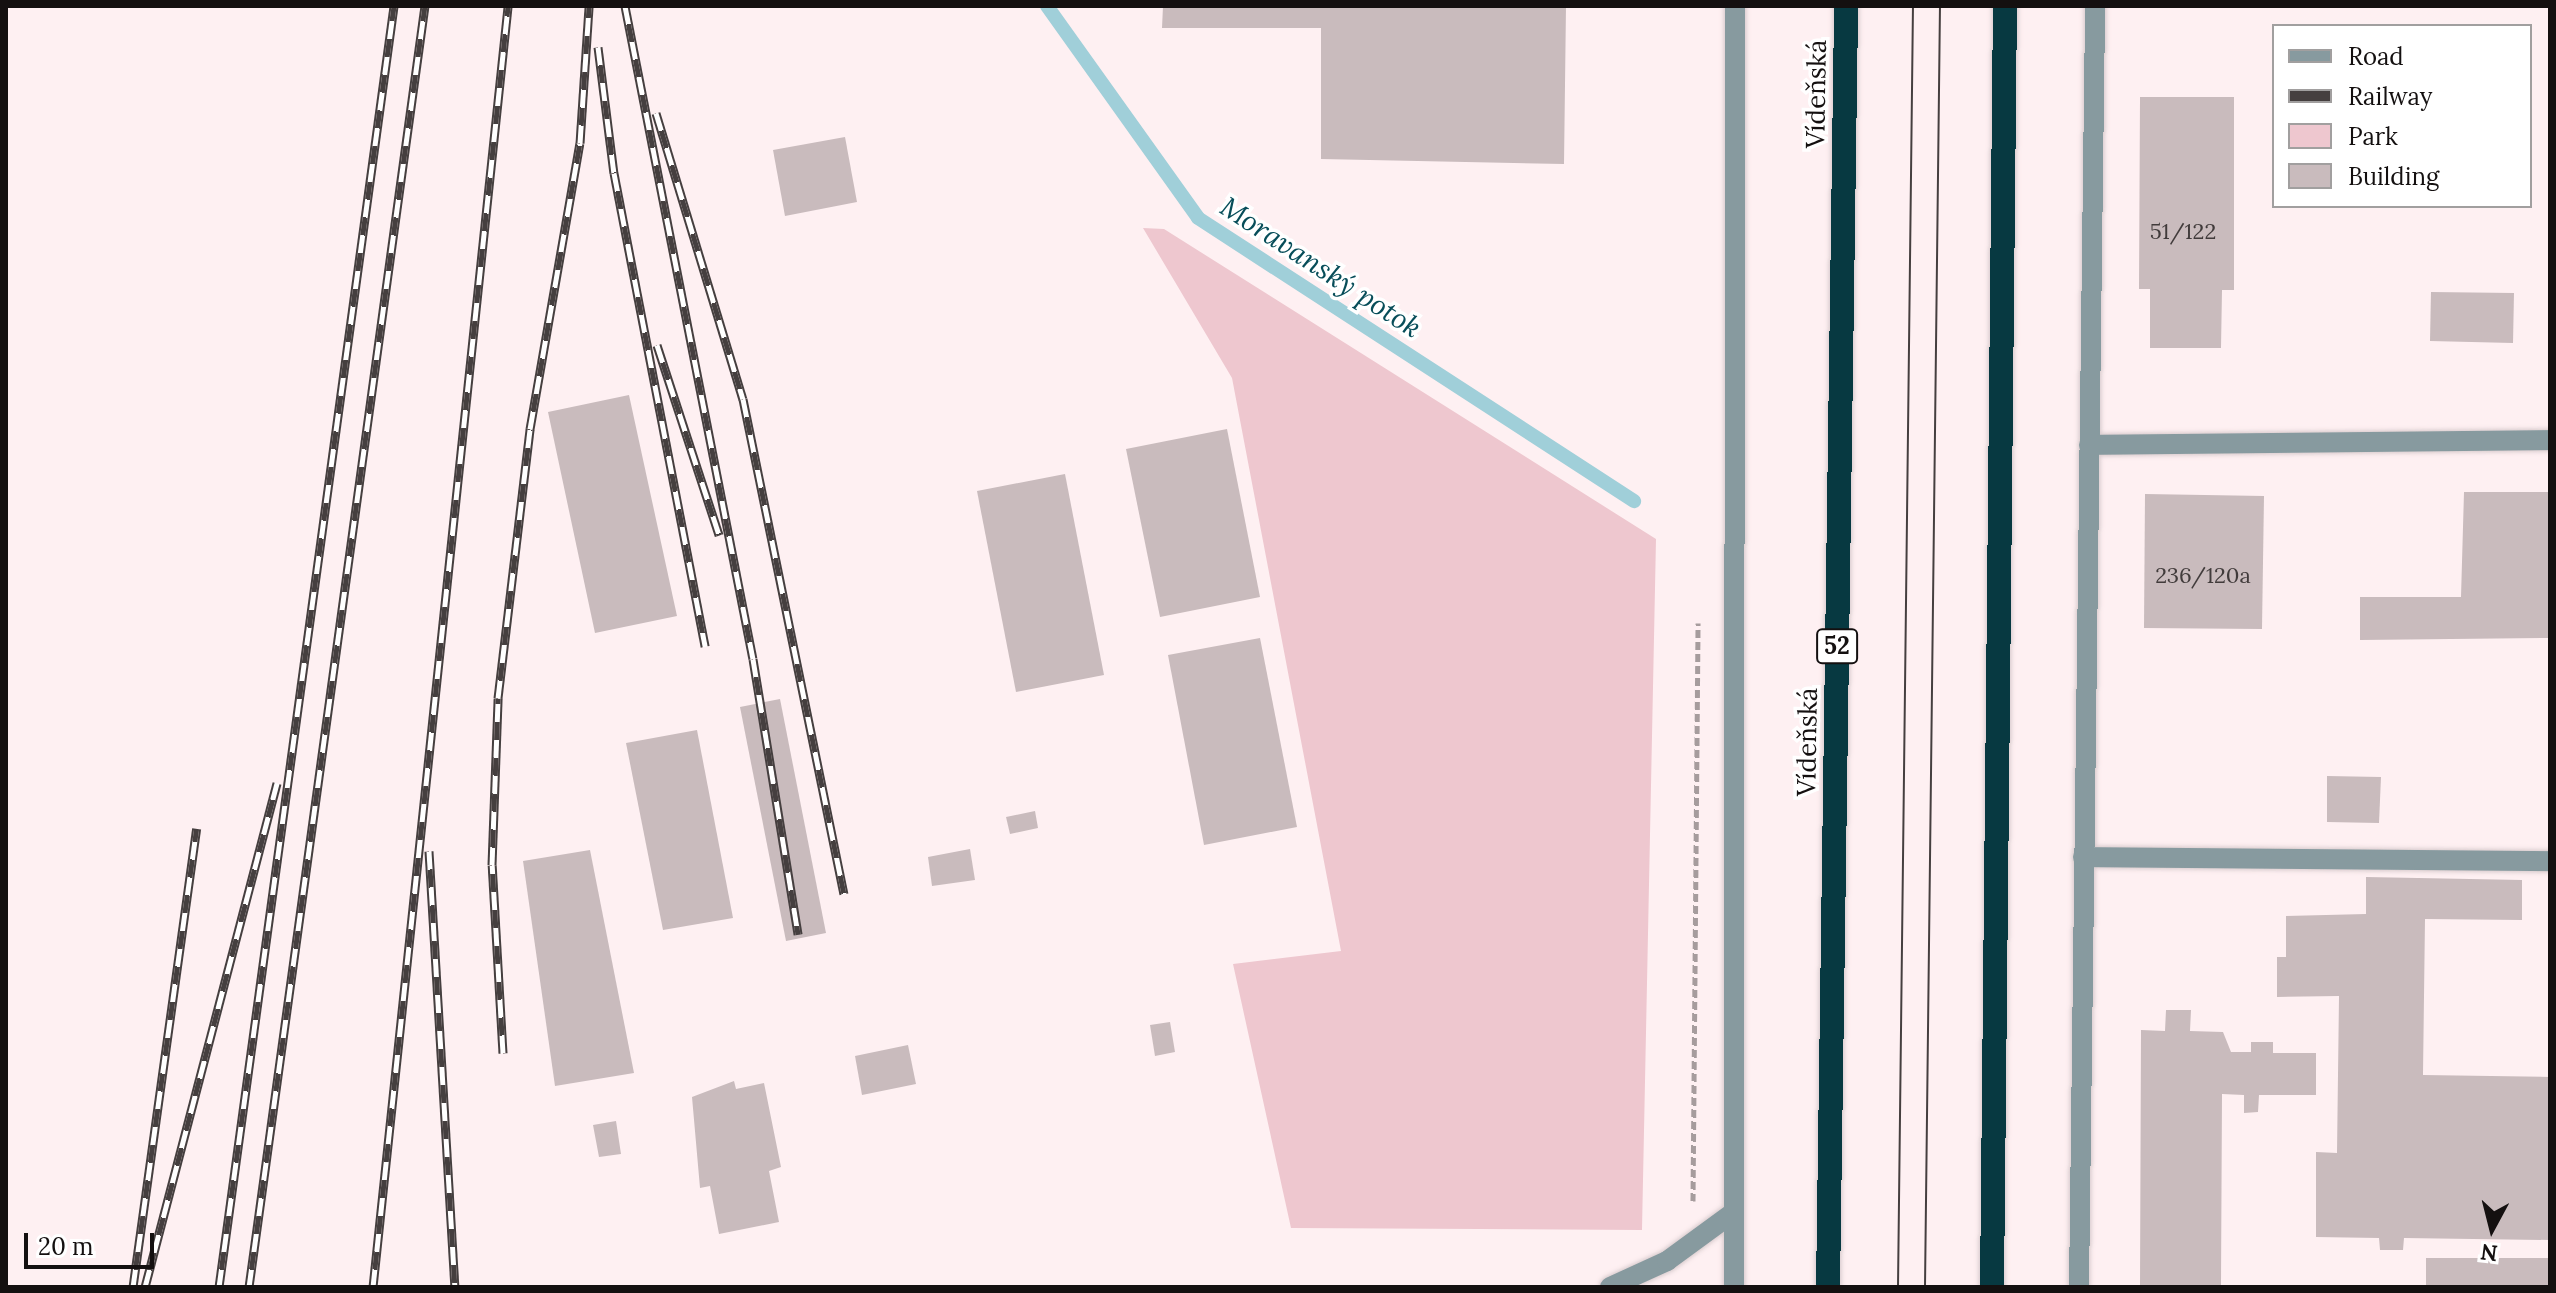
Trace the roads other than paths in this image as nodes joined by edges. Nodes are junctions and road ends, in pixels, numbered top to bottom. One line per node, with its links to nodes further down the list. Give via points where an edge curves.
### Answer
1 (1735, 6): 9 (street)
2 (1846, 6): 12 (highway, Vídeňská / 52)
3 (2005, 6): 13 (highway)
4 (2095, 6): 6 (street)
5 (2550, 440): 6 (street)
6 (2089, 445): 7 (street)
7 (2083, 857): 8 (street); 14 (street)
8 (2550, 861)
9 (1734, 1212): 10 (street, via 1692,1243); 11 (street)
10 (1610, 1287)
11 (1734, 1287)
12 (1828, 1287)
13 (1992, 1287)
14 (2079, 1287)

